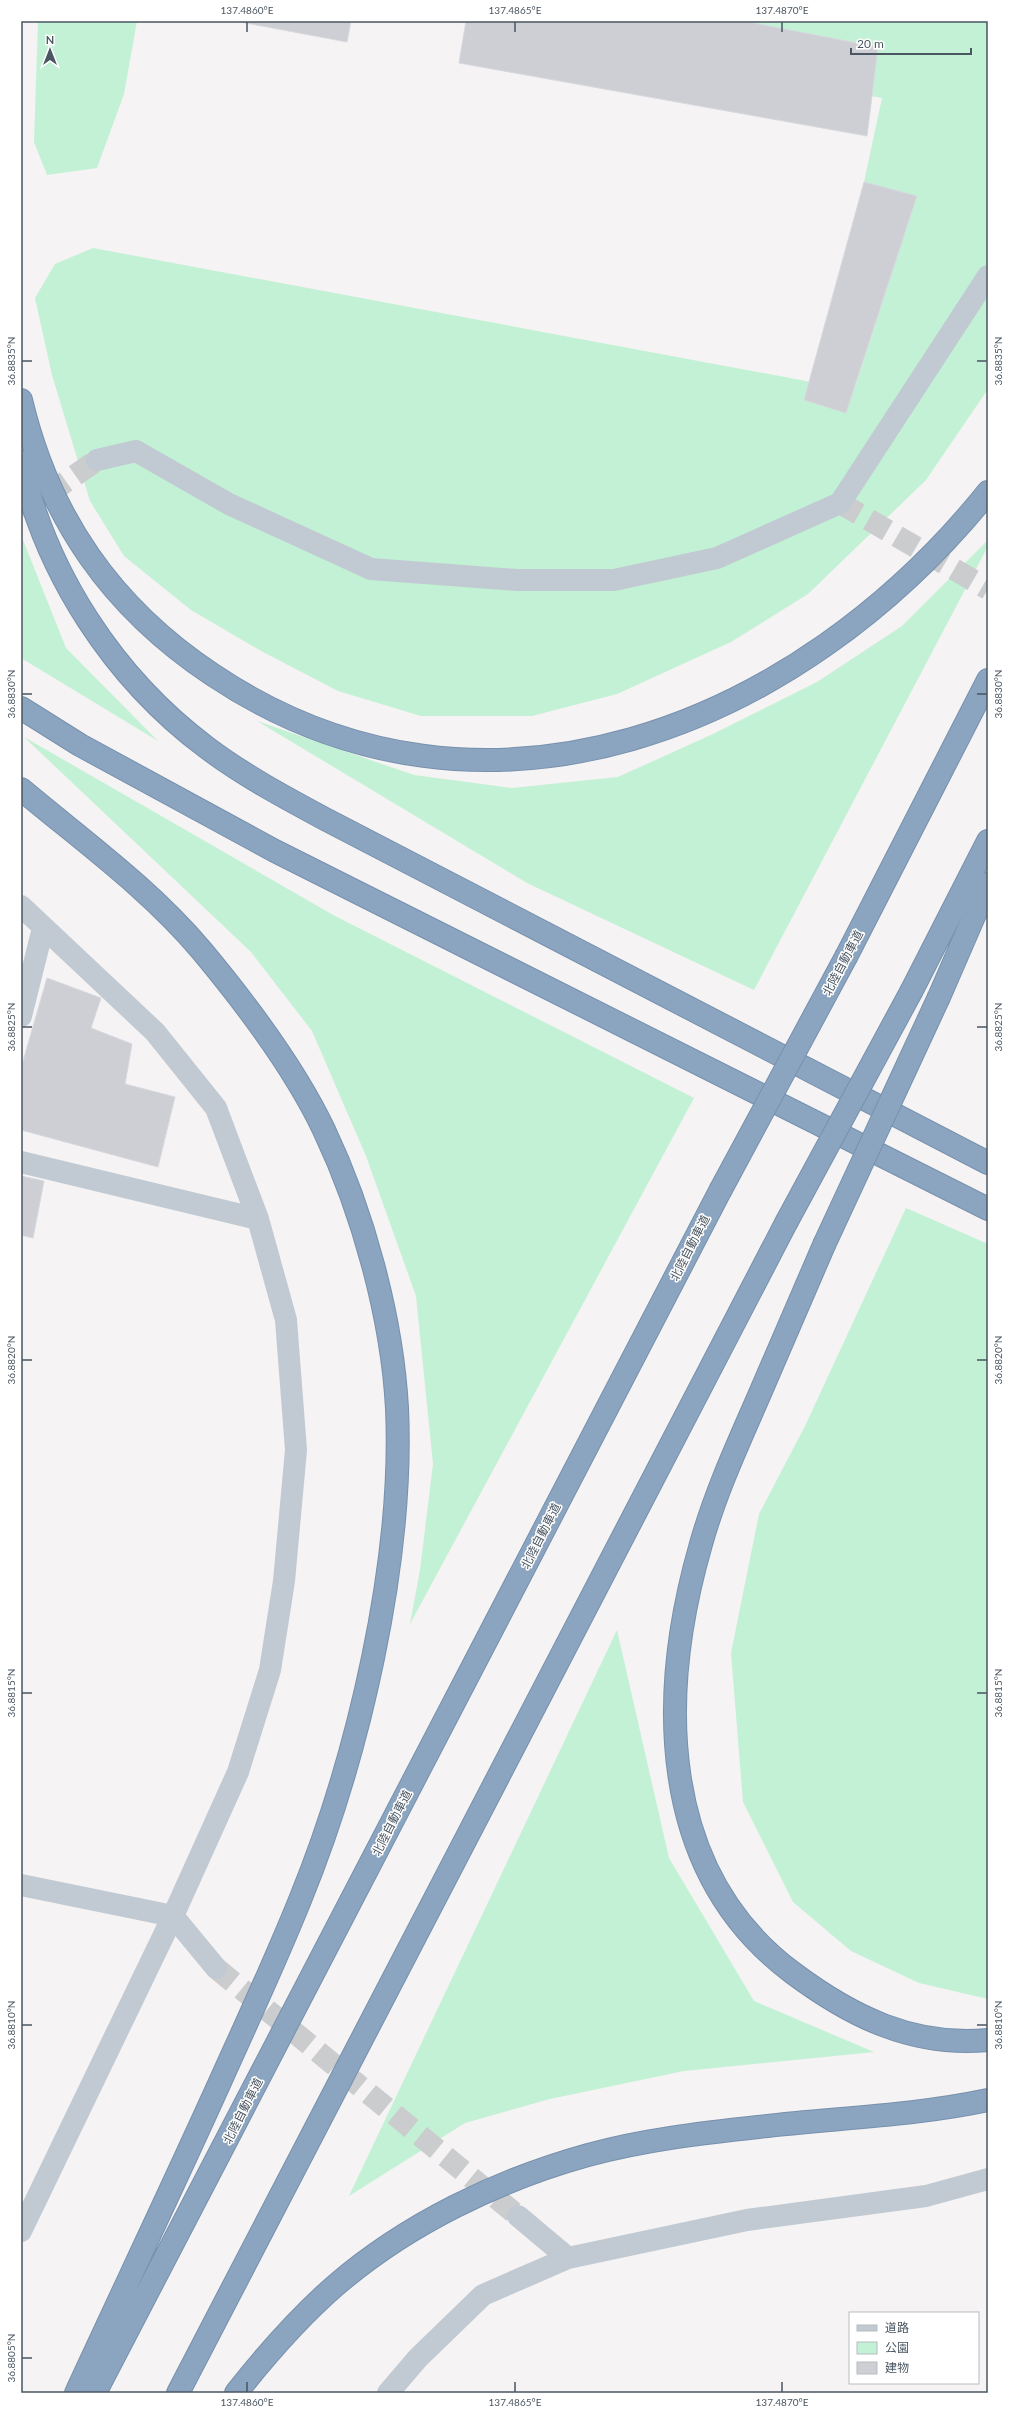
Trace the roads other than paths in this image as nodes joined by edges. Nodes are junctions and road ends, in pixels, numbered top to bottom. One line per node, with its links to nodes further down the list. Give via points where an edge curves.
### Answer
1 (988, 276): 3 (street, via 840,503 703,562 614,580 517,580 372,569 229,504 136,451)
2 (21, 400): 5 (highway, via 29,435 47,481 96,567 135,612 180,653 233,688 300,722 347,740 406,754 468,761 527,759 584,752 634,740 697,718 750,691 806,659 863,616 919,566)
3 (97, 460)
4 (21, 462): 15 (highway, via 29,500 52,556 78,606 116,658 156,702 205,746 261,784 325,819)
5 (988, 492)
6 (988, 680): 28 (highway, 北陸自動車道, bridge)
7 (21, 708): 16 (highway, via 80,745 275,851)
8 (21, 789): 27 (highway, via 148,894 199,948 243,1002 284,1060 323,1127 351,1193 372,1261 387,1332 397,1406 396,1482 389,1556 375,1642 337,1798 301,1898 246,2024)
9 (988, 841): 29 (highway, bridge, via 912,990 786,1223)
10 (988, 884): 21 (highway, bridge, via 939,997 824,1245 729,1464 701,1542 686,1603 677,1667 675,1723 680,1789 693,1837 716,1890 745,1928 778,1962 821,1994 869,2021 918,2037)
11 (21, 906): 12 (street)
12 (43, 928): 13 (street); 17 (street, via 155,1032 216,1108)
13 (21, 1016)
14 (21, 1162): 17 (street)
15 (988, 1163)
16 (988, 1209)
17 (258, 1219): 19 (street, via 286,1320 295,1442 284,1581 270,1670 238,1772)
18 (21, 1885): 19 (street)
19 (173, 1916): 20 (street); 25 (street)
20 (216, 1968)
21 (988, 2040)
22 (988, 2100): 30 (highway, via 670,2138 588,2155 520,2178 453,2207 392,2243 336,2285 271,2350)
23 (988, 2179): 26 (street, via 926,2196 747,2220)
24 (518, 2216): 26 (street)
25 (21, 2230)
26 (568, 2258): 31 (street, via 483,2295 418,2358)
27 (76, 2393)
28 (96, 2393)
29 (178, 2393)
30 (236, 2393)
31 (388, 2393)

